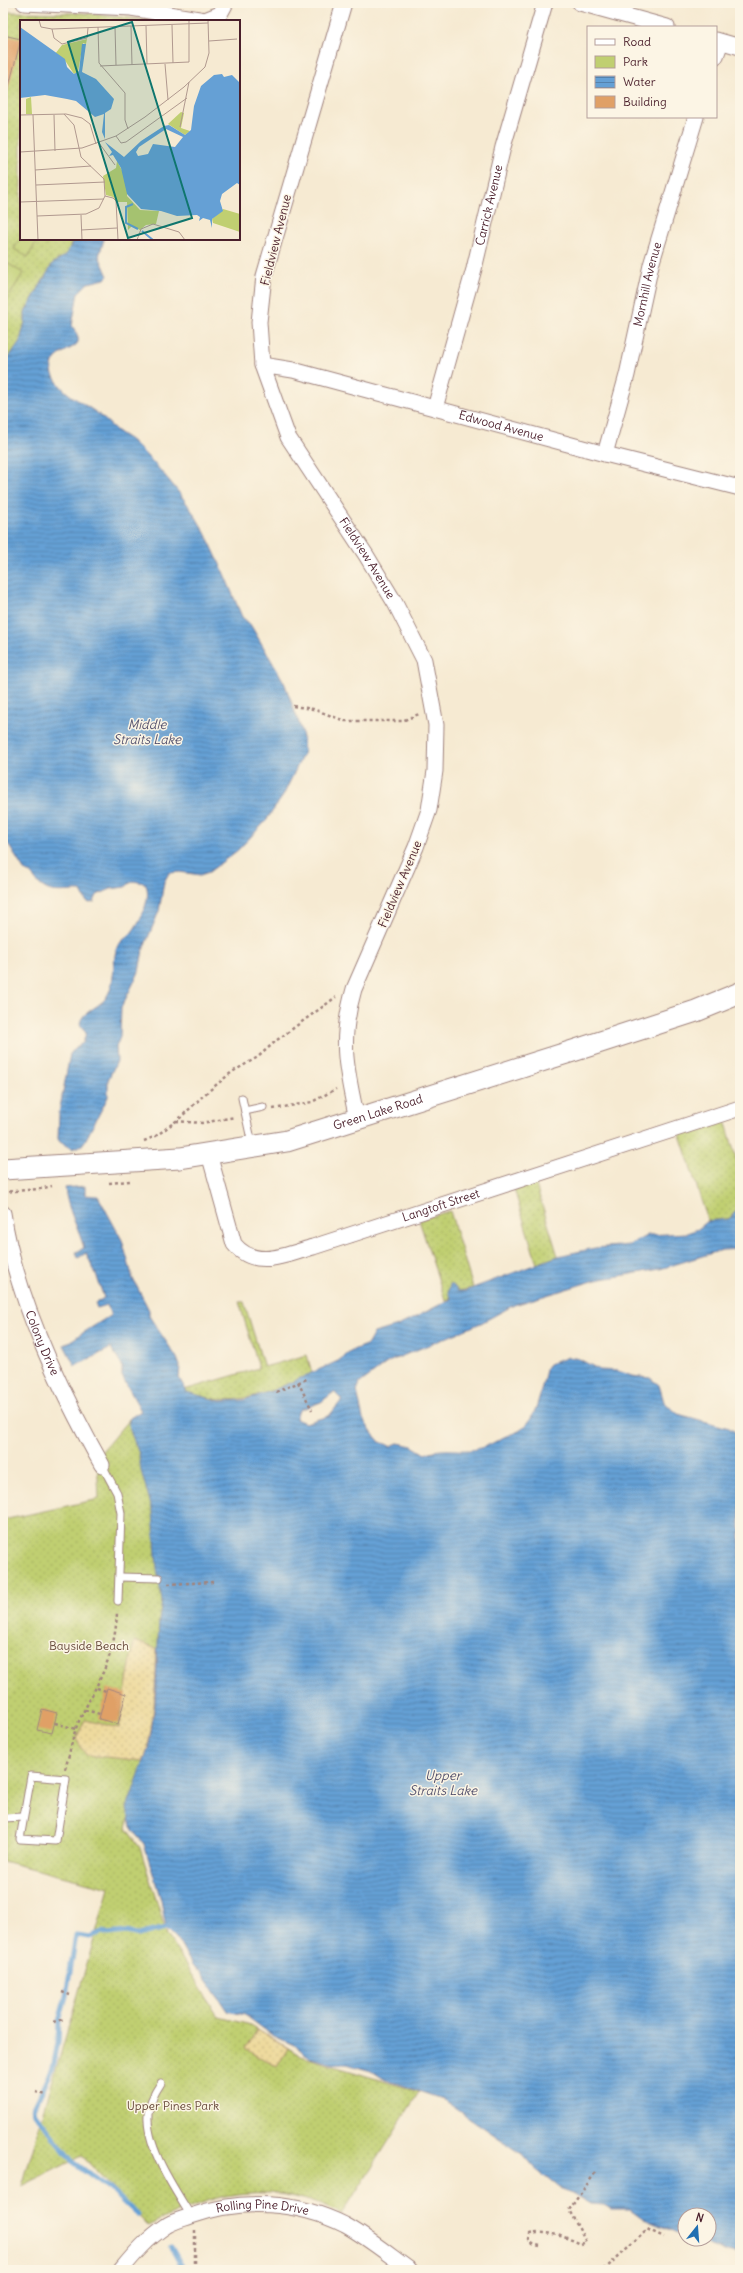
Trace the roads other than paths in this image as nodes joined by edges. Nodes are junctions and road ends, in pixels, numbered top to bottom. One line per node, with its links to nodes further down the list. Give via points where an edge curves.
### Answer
1 (24, 3): 2 (street, via 131,8 205,20 220,14)
2 (226, 3)
3 (344, 3): 10 (street, Fieldview Avenue, via 264,276 259,322)
4 (545, 3): 11 (street, Carrick Avenue, via 503,146 474,269)
5 (580, 3): 6 (street)
6 (663, 26)
7 (718, 41): 8 (street)
8 (740, 47)
9 (696, 118): 12 (street, Mornhill Avenue, via 651,265 628,375)
10 (262, 365): 11 (street, Edwood Avenue, via 293,370); 19 (street, Fieldview Avenue, via 288,437 366,555 395,603 424,660 436,725 435,771 429,810 416,847 354,989 348,1010 344,1036 346,1069)
11 (435, 408): 12 (street, Edwood Avenue)
12 (605, 454): 13 (street, Edwood Avenue)
13 (740, 488)
14 (740, 993): 19 (street, Green Lake Road, via 576,1050)
15 (242, 1098): 18 (lane)
16 (263, 1107): 18 (lane)
17 (740, 1108): 21 (street, Langtoft Street, via 313,1247 259,1260 242,1254 234,1244)
18 (245, 1111): 20 (lane)
19 (357, 1119): 20 (street, Green Lake Road, via 287,1140)
20 (253, 1146): 21 (street, Green Lake Road)
21 (209, 1154): 22 (street, Green Lake Road)
22 (3, 1169)
23 (3, 1213): 24 (street, Colony Drive, via 16,1273 38,1332 72,1412)
24 (102, 1465): 25 (lane, via 117,1493 121,1513)
25 (120, 1577): 26 (lane); 27 (lane)
26 (159, 1578)
27 (118, 1601)
28 (23, 1817): 28 (lane, via 31,1776 66,1779 56,1841 20,1839); 29 (lane)
29 (3, 1818)
30 (161, 2083): 31 (lane, via 153,2096 148,2114 151,2139)
31 (191, 2216): 32 (street, Rolling Pine Drive, via 168,2224 144,2243); 33 (street, Rolling Pine Drive, via 210,2209 250,2203 315,2213 345,2226)
32 (121, 2270)
33 (410, 2270)

